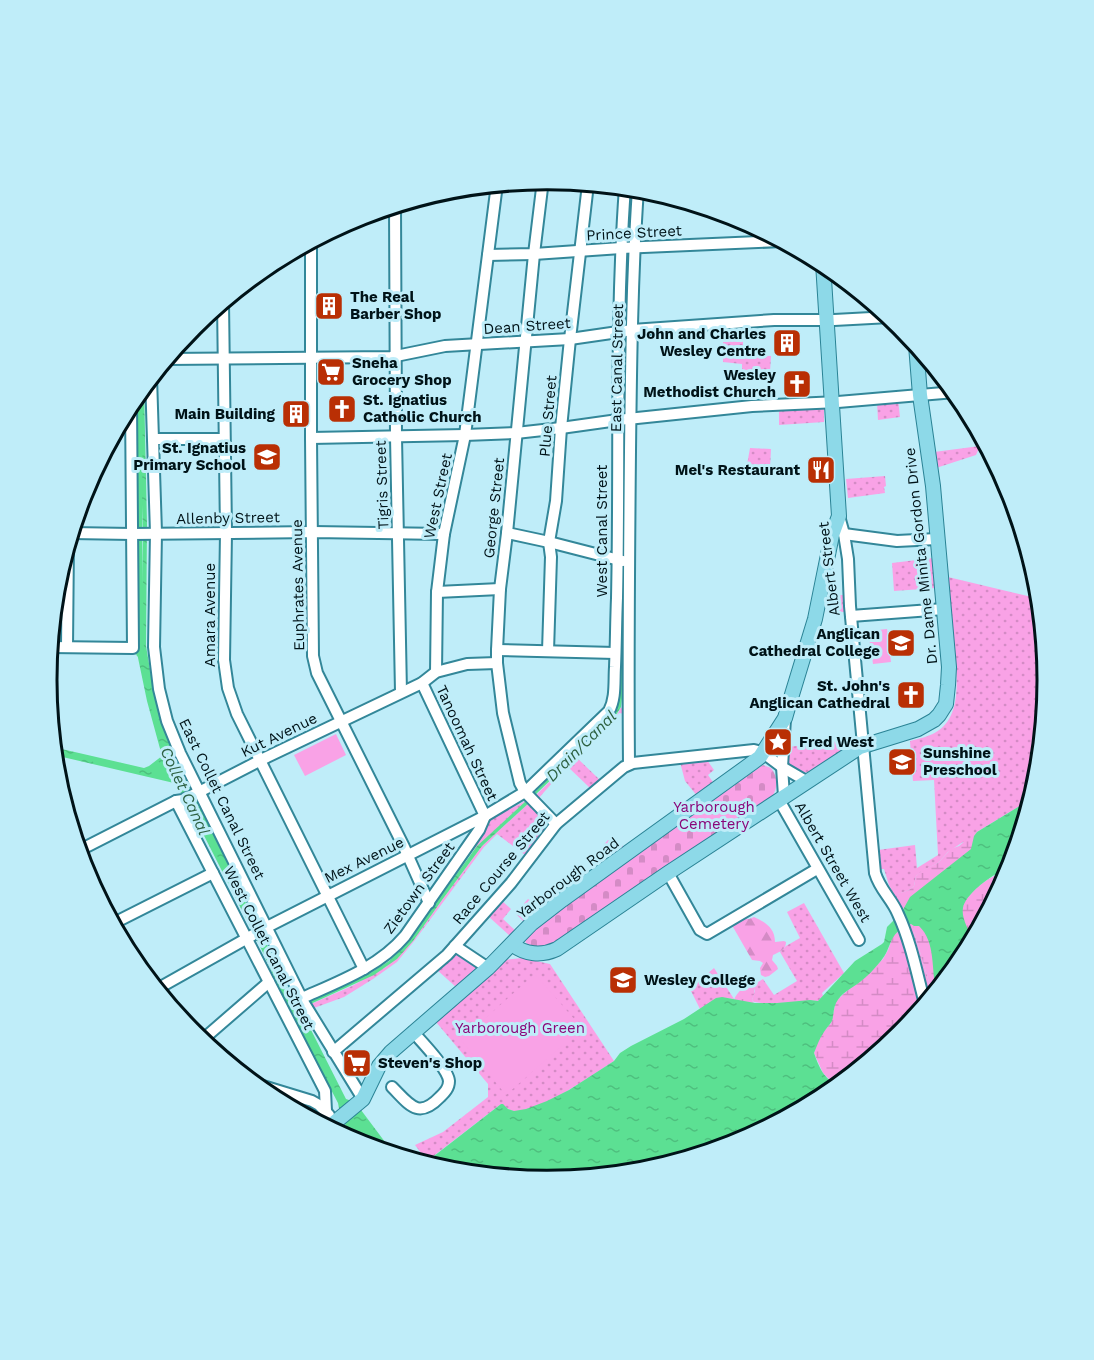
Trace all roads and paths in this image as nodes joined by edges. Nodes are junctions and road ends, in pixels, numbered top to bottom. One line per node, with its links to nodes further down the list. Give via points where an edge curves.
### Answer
1 (542, 190): 11 (street, George Street)
2 (587, 192): 10 (street, Plue Street)
3 (496, 193): 12 (street, West Street)
4 (626, 196): 8 (street)
5 (636, 198): 8 (street)
6 (395, 214): 21 (street, Tigris Street)
7 (765, 242): 8 (street, Prince Street)
8 (628, 248): 10 (street, Prince Street); 17 (street)
9 (311, 251): 23 (street, Euphrates Avenue)
10 (579, 251): 11 (street, Prince Street); 18 (street, Plue Street)
11 (534, 254): 12 (street, Prince Street); 19 (street, George Street)
12 (488, 255): 20 (street, West Street)
13 (824, 276): 16 (main road, Albert Street)
14 (223, 313): 22 (street, Amara Avenue)
15 (876, 317): 16 (street, Dean Street)
16 (826, 319): 17 (street, Dean Street); 29 (main road, Albert Street)
17 (625, 331): 18 (street, Dean Street); 30 (street, East Canal Street)
18 (570, 339): 19 (street, Dean Street); 31 (street, Plue Street)
19 (525, 342): 20 (street, Dean Street); 33 (street, George Street)
20 (477, 345): 21 (street, Dean Street, via 445,346); 34 (street, West Street)
21 (396, 356): 23 (street, Dean Street); 35 (street, Tigris Street)
22 (223, 358): 23 (street, Dean Street); 24 (street, Dean Street); 38 (street, Amara Avenue)
23 (312, 358): 37 (street, Euphrates Avenue)
24 (177, 359)
25 (917, 360): 28 (main road, Dr. Dame Minita Gordon Drive)
26 (151, 391): 36 (street, East Collet Canal Street)
27 (944, 393): 28 (street)
28 (920, 395): 29 (street); 49 (main road, Dr. Dame Minita Gordon Drive)
29 (831, 402): 30 (street); 39 (main road, Albert Street)
30 (624, 419): 31 (street); 51 (street, East Canal Street)
31 (561, 428): 33 (street); 50 (street, Plue Street)
32 (127, 429): 46 (street)
33 (516, 433): 34 (street); 45 (street, George Street)
34 (465, 435): 35 (street); 47 (street, West Street)
35 (396, 437): 37 (street); 44 (street, Tigris Street)
36 (153, 438): 38 (street); 42 (street, East Collet Canal Street)
37 (311, 438): 40 (street, Euphrates Avenue)
38 (224, 439): 43 (street, Amara Avenue)
39 (839, 516): 48 (street, Albert Street); 66 (main road, Albert Street West, via 815,619)
40 (312, 532): 43 (street, Allenby Street); 44 (street, Allenby Street); 67 (street, Euphrates Avenue, via 313,656 317,673)
41 (80, 533): 46 (street, Allenby Street)
42 (154, 533): 43 (street, Allenby Street); 46 (street, Allenby Street); 74 (street, East Collet Canal Street, via 154,634 159,689 167,721)
43 (225, 533): 70 (street, Amara Avenue, via 226,677 237,714)
44 (399, 533): 47 (street, Allenby Street); 65 (street, Tigris Street)
45 (507, 533): 50 (street); 53 (street, George Street)
46 (134, 534): 58 (street, via 133,648)
47 (444, 534): 54 (street, West Street)
48 (844, 534): 49 (street, via 897,541); 56 (street, Albert Street)
49 (937, 539): 55 (main road, Dr. Dame Minita Gordon Drive)
50 (549, 542): 51 (street); 60 (street, Plue Street)
51 (623, 561): 61 (street, West Canal Street); 71 (street, East Canal Street)
52 (68, 578): 58 (street)
53 (500, 589): 54 (street); 59 (street, George Street)
54 (437, 592): 63 (street, West Street)
55 (944, 609): 56 (street); 68 (main road, Dr. Dame Minita Gordon Drive, via 949,676 943,710 918,729)
56 (851, 616): 68 (street, Albert Street)
57 (58, 647): 58 (street)
58 (67, 647)
59 (497, 650): 60 (street); 62 (street, George Street)
60 (548, 651): 61 (street)
61 (615, 653): 75 (street, West Canal Street, via 614,702 609,711)
62 (497, 663): 63 (street, Kut Avenue, via 467,664); 75 (street, George Street, via 503,713 520,783)
63 (436, 672): 64 (street, Kut Avenue)
64 (422, 683): 65 (street, Kut Avenue); 78 (street, Tanoomah Street)
65 (401, 692): 67 (street, Kut Avenue)
66 (785, 718): 69 (main road, Yarborough Road); 72 (street, Albert Street West)
67 (341, 721): 70 (street, Kut Avenue); 81 (street, Euphrates Avenue)
68 (863, 745): 73 (main road, Dr. Dame Minita Gordon Drive); 96 (street, Albert Street, via 874,873 898,914)
69 (762, 752): 71 (street); 72 (street); 90 (main road, Yarborough Road, via 752,764 555,905)
70 (261, 760): 74 (street, Kut Avenue); 85 (street, Amara Avenue)
71 (629, 764): 79 (street, Race Course Street)
72 (782, 767): 73 (street); 76 (street, Albert Street West)
73 (806, 781): 76 (main road, Dr. Dame Minita Gordon Drive)
74 (199, 793): 77 (street, Kut Avenue); 88 (street, East Collet Canal Street)
75 (529, 796): 78 (street, West Canal Street); 79 (street, George Street)
76 (781, 798): 82 (street, Albert Street West); 84 (main road, Dr. Dame Minita Gordon Drive)
77 (180, 801): 80 (street, Kut Avenue); 83 (street, West Collet Canal Street)
78 (484, 816): 81 (street, Mex Avenue); 86 (street, Zietown Street, via 483,824)
79 (556, 824): 91 (street, Race Course Street)
80 (86, 846)
81 (408, 856): 85 (street, Mex Avenue); 86 (street, Euphrates Avenue)
82 (817, 869): 84 (street, via 706,934); 89 (street, Albert Street West)
83 (213, 873): 87 (street); 88 (street, West Collet Canal Street)
84 (668, 873): 90 (main road, Dr. Dame Minita Gordon Drive, via 551,952 535,954)
85 (327, 895): 88 (street, Mex Avenue); 93 (street, Amara Avenue)
86 (429, 903): 93 (street, Zietown Street, via 393,949)
87 (120, 920)
88 (257, 932): 94 (street, West Collet Canal Street); 95 (street, Mex Avenue); 97 (street, East Collet Canal Street)
89 (859, 940)
90 (512, 944): 92 (main road, Yarborough Road)
91 (455, 946): 92 (street); 100 (street, Race Course Street)
92 (488, 968): 98 (main road, Yarborough Road)
93 (364, 969): 97 (street, Zietown Street)
94 (269, 982): 99 (street); 104 (street, West Collet Canal Street, via 325,1091)
95 (164, 986)
96 (923, 994)
97 (304, 1002): 100 (street, East Collet Canal Street)
98 (413, 1032): 101 (street, via 444,1069 448,1087 432,1105 420,1109); 103 (main road, Yarborough Road, via 382,1063)
99 (209, 1034)
100 (333, 1052): 103 (street, East Collet Canal Street)
101 (392, 1087)
102 (284, 1093): 104 (street, via 319,1105)
103 (361, 1101): 104 (main road)
104 (332, 1120)

